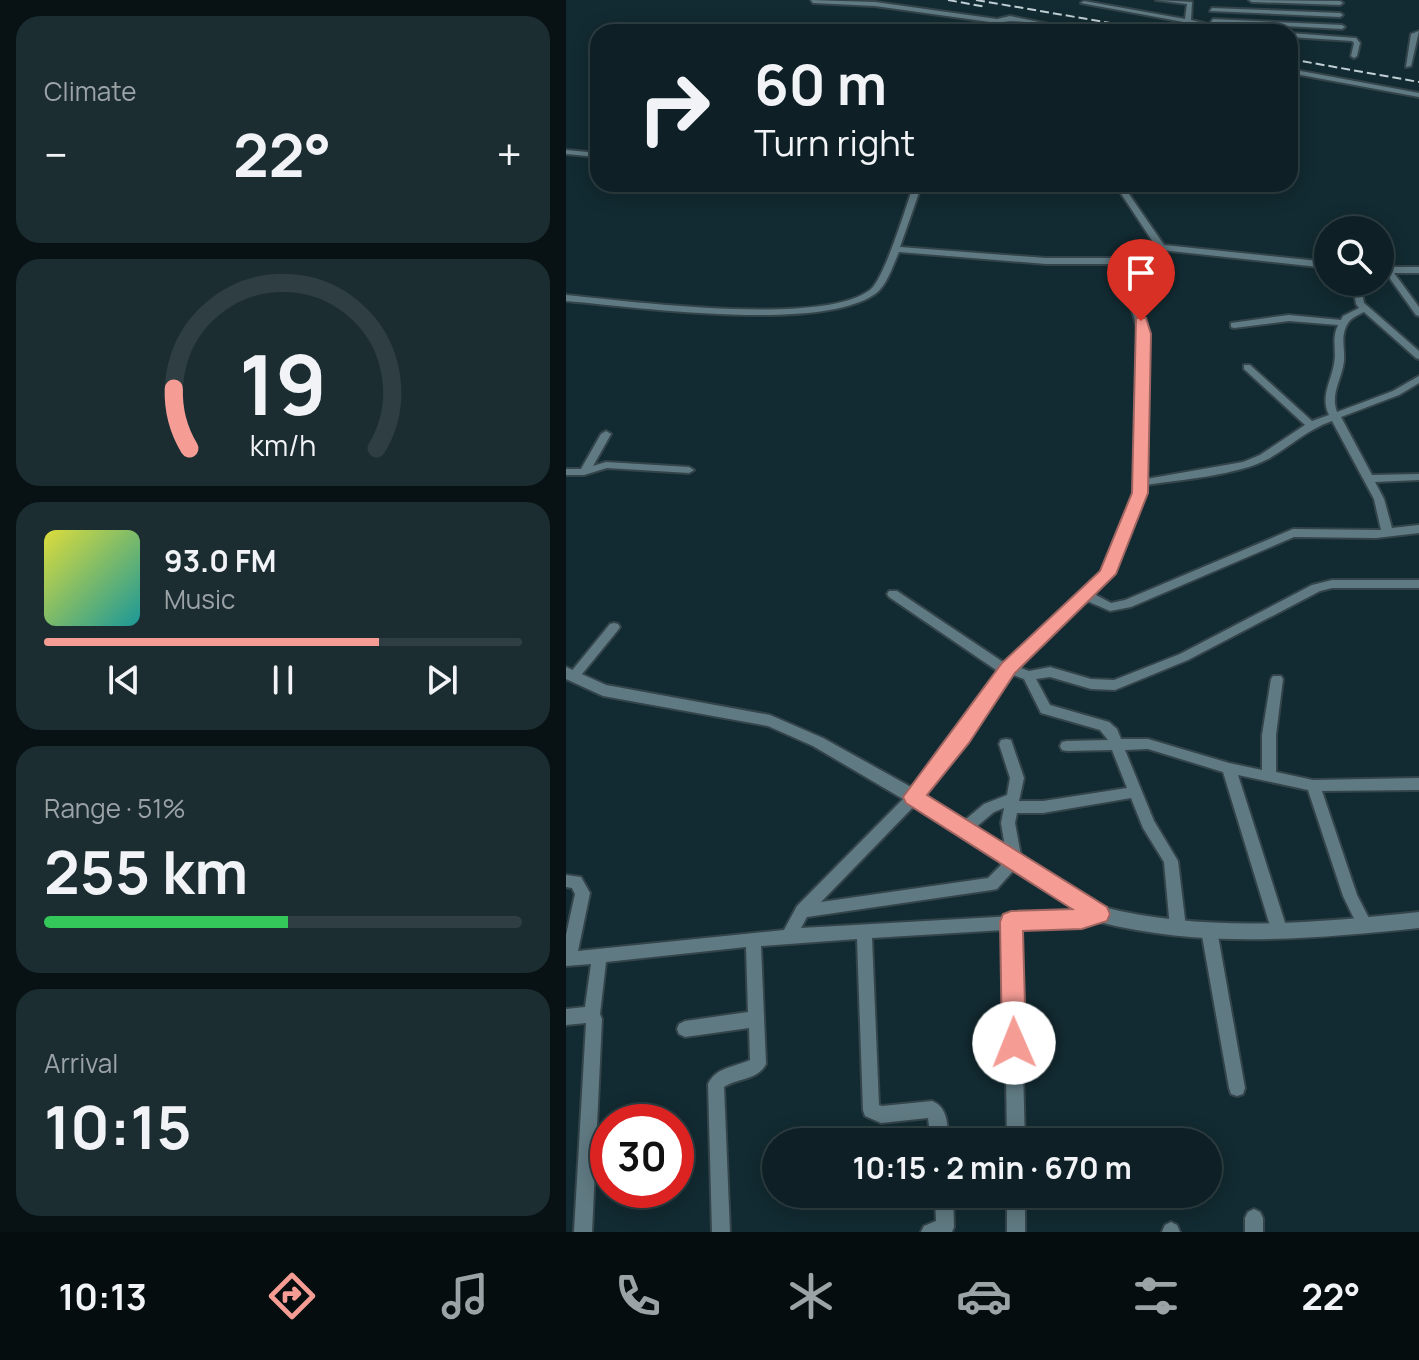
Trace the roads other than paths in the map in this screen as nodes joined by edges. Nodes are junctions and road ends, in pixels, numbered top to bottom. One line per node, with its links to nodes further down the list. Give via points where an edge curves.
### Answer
1 (1159, 0): 5 (street)
2 (1252, 0): 3 (street)
3 (1276, 0): 8 (street); 12 (street)
4 (813, 1): 16 (street)
5 (1186, 1): 14 (street, via 1191,5)
6 (1084, 3): 7 (street)
7 (1102, 3): 11 (street)
8 (1340, 3)
9 (1145, 5): 11 (street)
10 (1212, 10): 12 (street)
11 (1138, 12): 14 (street)
12 (1278, 12): 13 (street); 19 (street)
13 (1340, 15)
14 (1188, 21): 17 (street)
15 (1213, 21): 18 (street)
16 (1039, 24)
17 (1205, 24)
18 (1241, 24)
19 (1279, 24)
20 (1342, 27): 21 (street)
21 (1298, 28)
22 (1419, 33): 25 (street, via 1414,35)
23 (1298, 36): 24 (street, via 1356,40)
24 (1354, 56)
25 (1408, 66)
26 (1298, 72): 27 (street)
27 (1419, 95)
28 (566, 152): 29 (street)
29 (590, 154)
30 (915, 192): 33 (street)
31 (1123, 192): 32 (street)
32 (1161, 247): 34 (street, via 1139,249); 35 (street)
33 (894, 249): 34 (street); 40 (street, via 874,290 805,312)
34 (1121, 261): 56 (street, via 1144,334)
35 (1314, 263)
36 (1394, 270): 37 (street)
37 (1419, 270)
38 (1394, 281): 42 (street)
39 (1357, 296): 41 (street)
40 (566, 298)
41 (1366, 308): 43 (street); 45 (street)
42 (1419, 313)
43 (1343, 323): 44 (street, via 1289,318); 48 (street, via 1331,386)
44 (1234, 325)
45 (1419, 356)
46 (1247, 367): 49 (street)
47 (1419, 379): 48 (street)
48 (1332, 417): 49 (street); 55 (street)
49 (1311, 425): 56 (street, via 1245,465)
50 (606, 434): 53 (street)
51 (689, 470): 53 (street, via 606,465)
52 (566, 472): 53 (street)
53 (584, 472)
54 (1419, 477): 55 (street)
55 (1367, 479): 58 (street, via 1379,499)
56 (1140, 483): 61 (street, via 1108,574)
57 (1419, 529): 58 (street)
58 (1387, 532): 61 (street, via 1293,533 1127,604 1110,607)
59 (1418, 588): 65 (street, via 1316,588 1184,657 1115,685 1050,672)
60 (893, 594): 63 (street)
61 (1086, 597): 63 (street)
62 (614, 627): 64 (street)
63 (1010, 668): 65 (street); 75 (street)
64 (570, 675): 75 (street, via 603,690 770,721)
65 (1028, 676): 67 (street, via 1046,709 1104,726)
66 (1277, 679): 71 (street)
67 (1114, 743): 69 (street); 70 (street, via 1148,744); 74 (street)
68 (1006, 744): 76 (street, via 1017,778)
69 (1067, 746)
70 (1229, 768): 71 (street); 86 (street)
71 (1269, 778): 73 (street)
72 (1419, 784): 73 (street)
73 (1313, 786): 84 (street)
74 (1135, 792): 76 (street, via 1043,807); 85 (street, via 1171,861)
75 (914, 797): 77 (street); 80 (street)
76 (1012, 803): 77 (street, via 989,808); 78 (street, via 1008,823)
77 (964, 829): 78 (street)
78 (1015, 861): 80 (street, via 992,884); 81 (street)
79 (566, 881): 92 (street, via 576,882 583,893)
80 (802, 911): 89 (street)
81 (1099, 914): 83 (street); 85 (street, via 1125,923)
82 (1419, 920): 84 (street)
83 (1011, 922): 88 (street); 99 (street)
84 (1365, 926): 86 (street)
85 (1178, 928): 87 (street)
86 (1279, 929): 87 (street)
87 (1209, 930): 97 (street)
88 (864, 931): 89 (street); 98 (street, via 871,1110 881,1115 932,1109)
89 (789, 936): 90 (street)
90 (753, 940): 91 (street); 95 (street)
91 (599, 958): 92 (street); 93 (street)
92 (567, 959)
93 (592, 1015): 94 (street); 102 (street)
94 (566, 1017)
95 (756, 1019): 96 (street); 103 (street, via 757,1066 725,1075 716,1084)
96 (685, 1029)
97 (1237, 1088)
98 (939, 1128)
99 (1016, 1128)
100 (944, 1208): 104 (street, via 945,1227)
101 (1016, 1208): 105 (street)
102 (583, 1232)
103 (721, 1232)
104 (930, 1232)
105 (1016, 1232)

